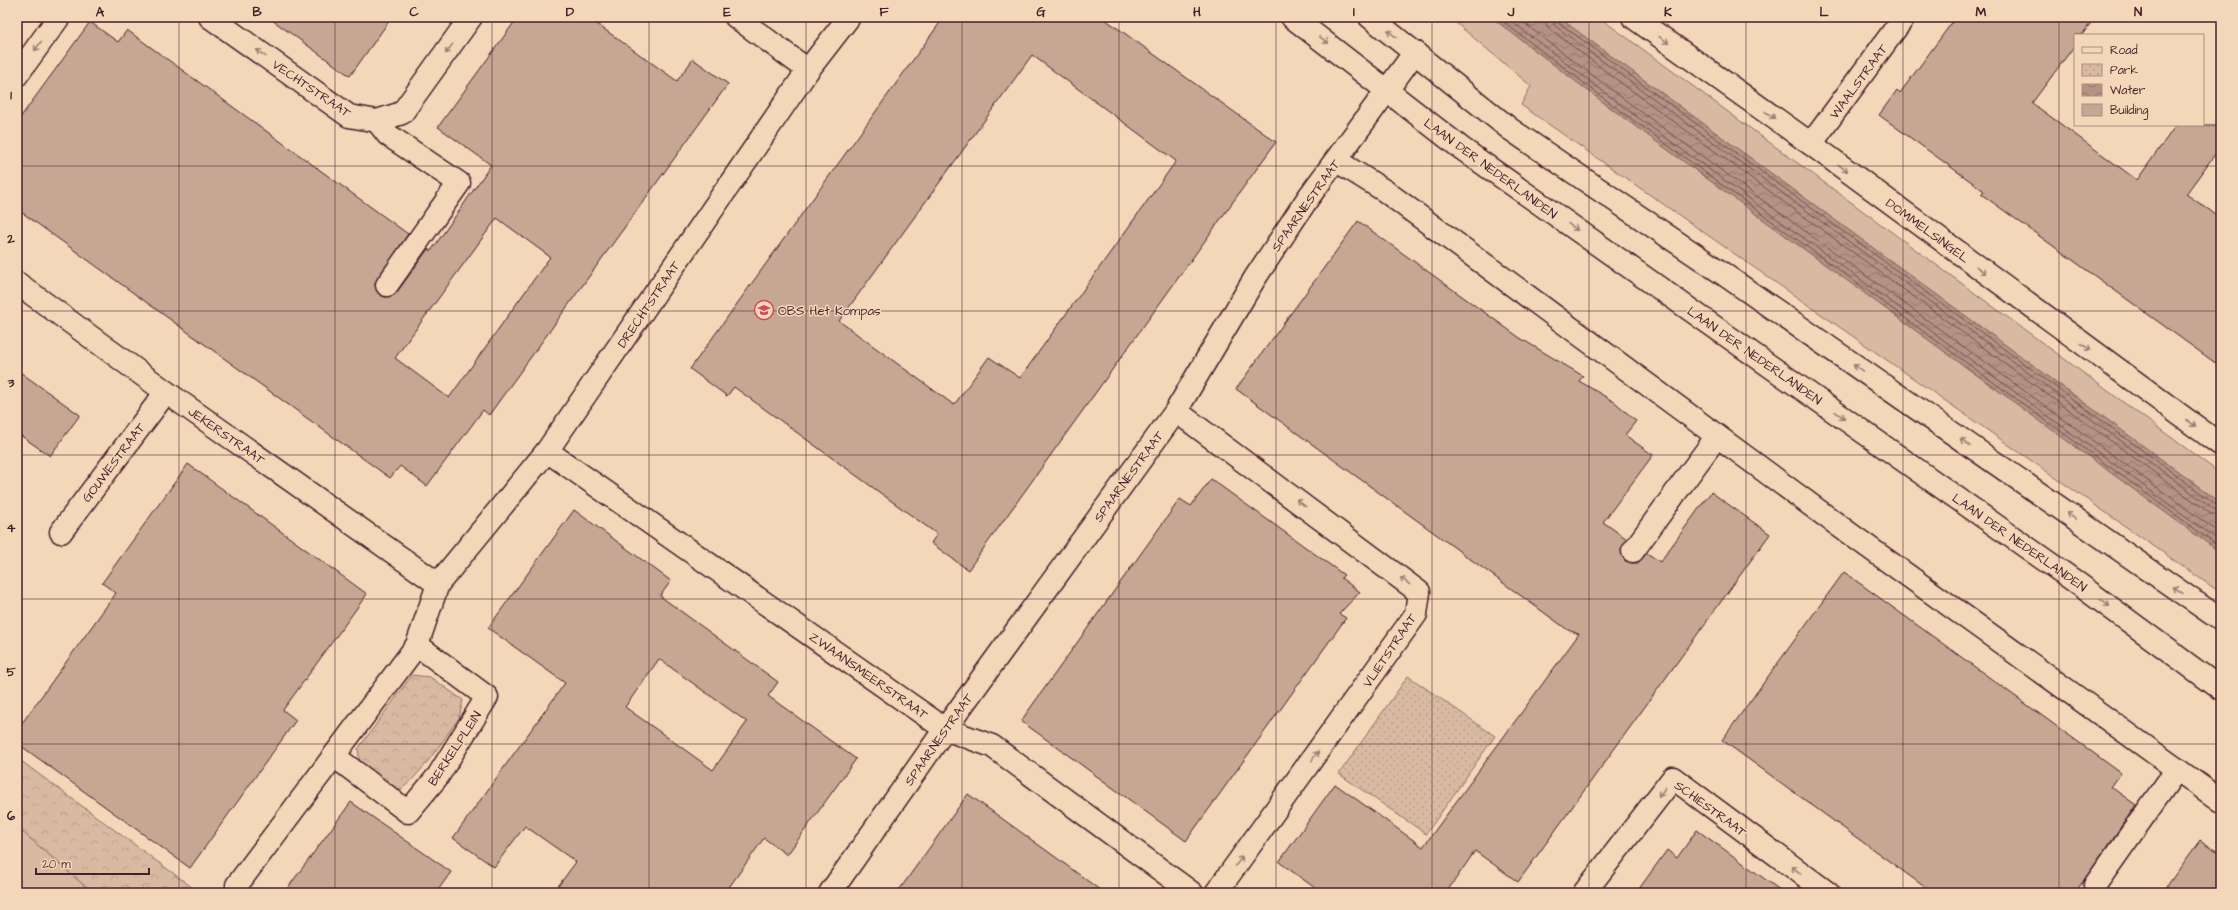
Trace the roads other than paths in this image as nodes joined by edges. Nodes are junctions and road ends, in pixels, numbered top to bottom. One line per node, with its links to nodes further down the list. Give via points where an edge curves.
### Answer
1 (59, 17): 12 (street, one-way to 12)
2 (210, 17): 14 (street, VECHTSTRAAT, one-way to 2, via 349,116)
3 (471, 17): 14 (street, VECHTSTRAAT, one-way to 14, via 402,113)
4 (736, 17): 11 (street)
5 (849, 17): 11 (street, DRECHTSTRAAT)
6 (1292, 17): 13 (street, LAAN DER NEDERLANDEN, one-way to 13)
7 (1370, 17): 10 (street, one-way to 7)
8 (1633, 17): 15 (street, DOMMELSINGEL, one-way to 15)
9 (1904, 17): 15 (street, WAALSTRAAT)
10 (1415, 52): 13 (street, SPAARNESTRAAT); 27 (street, one-way to 10, via 1510,129)
11 (808, 70): 23 (street, DRECHTSTRAAT)
12 (17, 75)
13 (1386, 91): 16 (street, SPAARNESTRAAT); 29 (street, LAAN DER NEDERLANDEN, one-way to 29, via 1461,148 2073,580)
14 (377, 121): 18 (street, via 388,135 459,183)
15 (1811, 144): 22 (street, DOMMELSINGEL, one-way to 22)
16 (1337, 161): 20 (street, SPAARNESTRAAT, via 1308,198 1254,278); 21 (street, via 1385,191)
17 (17, 283): 19 (street, JEKERSTRAAT)
18 (387, 285)
19 (166, 392): 24 (street, GOUWESTRAAT); 26 (street, JEKERSTRAAT)
20 (1176, 411): 30 (street, SPAARNESTRAAT); 38 (street, VLIETSTRAAT, one-way to 20, via 1416,614 1419,592)
21 (1717, 436): 25 (street); 32 (street)
22 (2221, 446)
23 (547, 451): 26 (street, DRECHTSTRAAT); 30 (street, ZWAANSMEERSTRAAT)
24 (61, 532)
25 (1633, 551)
26 (438, 584): 28 (street)
27 (2221, 620)
28 (417, 645): 31 (street); 31 (street, BERKELPLEIN, via 487,697 438,776 408,812)
29 (2221, 689)
30 (945, 729): 36 (street, SPAARNESTRAAT); 37 (street, ZWAANSMEERSTRAAT, via 992,746)
31 (334, 756): 34 (street)
32 (2177, 769): 33 (street); 35 (street)
33 (2221, 801)
34 (236, 884)
35 (2095, 885)
36 (830, 893)
37 (1192, 893)
38 (1216, 893)
39 (1584, 893): 40 (street, SCHIESTRAAT, one-way to 39, via 1673,778)
40 (1828, 893)

